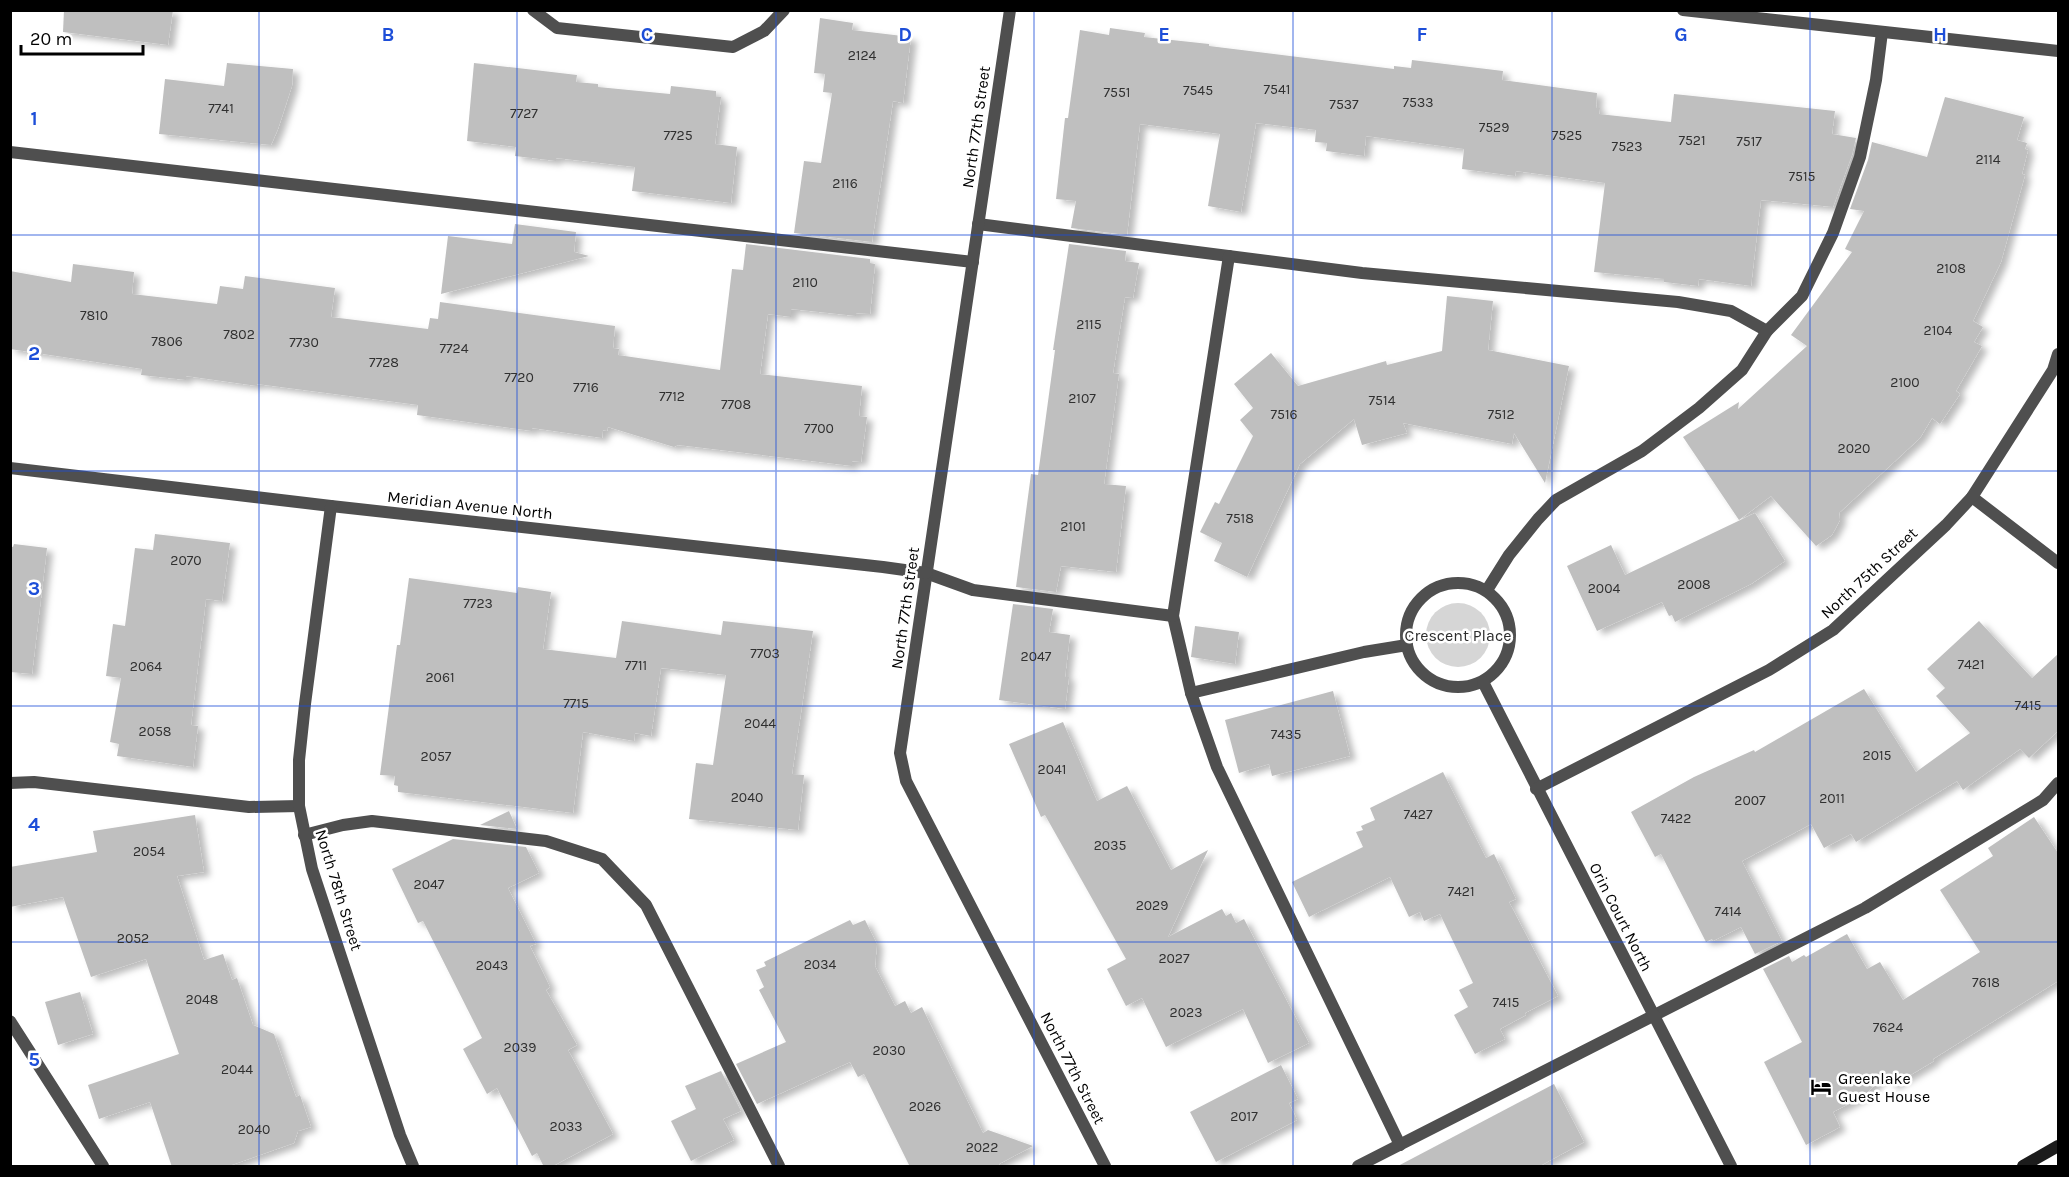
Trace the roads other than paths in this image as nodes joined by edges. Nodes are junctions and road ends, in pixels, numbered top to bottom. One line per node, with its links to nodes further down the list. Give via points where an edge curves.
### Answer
1 (533, 10): 2 (street, via 557,28 733,47 764,31)
2 (784, 10)
3 (1010, 10): 8 (street, North 77th Street)
4 (1683, 10): 5 (street)
5 (1882, 32): 6 (street); 11 (street, via 1860,157 1833,233 1802,296)
6 (2058, 51)
7 (10, 152): 10 (street)
8 (978, 224): 9 (street); 10 (street, North 77th Street)
9 (1228, 256): 11 (street, via 1362,273 1678,302 1731,311); 19 (street)
10 (973, 262): 17 (street, North 77th Street)
11 (1767, 331): 18 (street, via 1742,370 1699,408 1642,451 1556,500 1509,555)
12 (2058, 354): 14 (street, North 75th Street, via 2052,370)
13 (10, 468): 15 (street, Meridian Avenue North)
14 (1972, 497): 16 (street); 25 (street, North 75th Street, via 1833,630 1769,670)
15 (331, 506): 17 (street, Meridian Avenue North); 26 (street, North 78th Street, via 305,704)
16 (2058, 563)
17 (926, 573): 19 (street, Meridian Avenue North, via 973,590); 35 (street, North 77th Street, via 900,753 906,781)
18 (1487, 590): 20 (street, via 1466,582 1449,582 1433,588 1411,612 1406,628); 21 (street, via 1506,613 1511,630 1510,647 1502,663)
19 (1173, 616): 22 (street)
20 (1407, 645): 21 (street, via 1418,668 1440,684 1457,687); 22 (street)
21 (1483, 682): 25 (street, Orin Court North)
22 (1191, 693): 30 (street, via 1217,767)
23 (10, 783): 26 (street, via 34,782 249,807)
24 (2058, 783): 28 (street, via 2043,800 1865,908)
25 (1536, 789): 28 (street, Orin Court North)
26 (299, 806): 27 (street, North 78th Street)
27 (304, 835): 33 (street, North 78th Street, via 312,869); 34 (street, via 372,821 546,841 602,859 645,905)
28 (1653, 1015): 30 (street); 37 (street, Orin Court North)
29 (10, 1021): 32 (street)
30 (1400, 1145): 36 (street)
31 (2058, 1146): 38 (main road)
32 (103, 1167)
33 (413, 1167)
34 (779, 1167)
35 (1106, 1167)
36 (1358, 1167)
37 (1731, 1167)
38 (2023, 1167)

